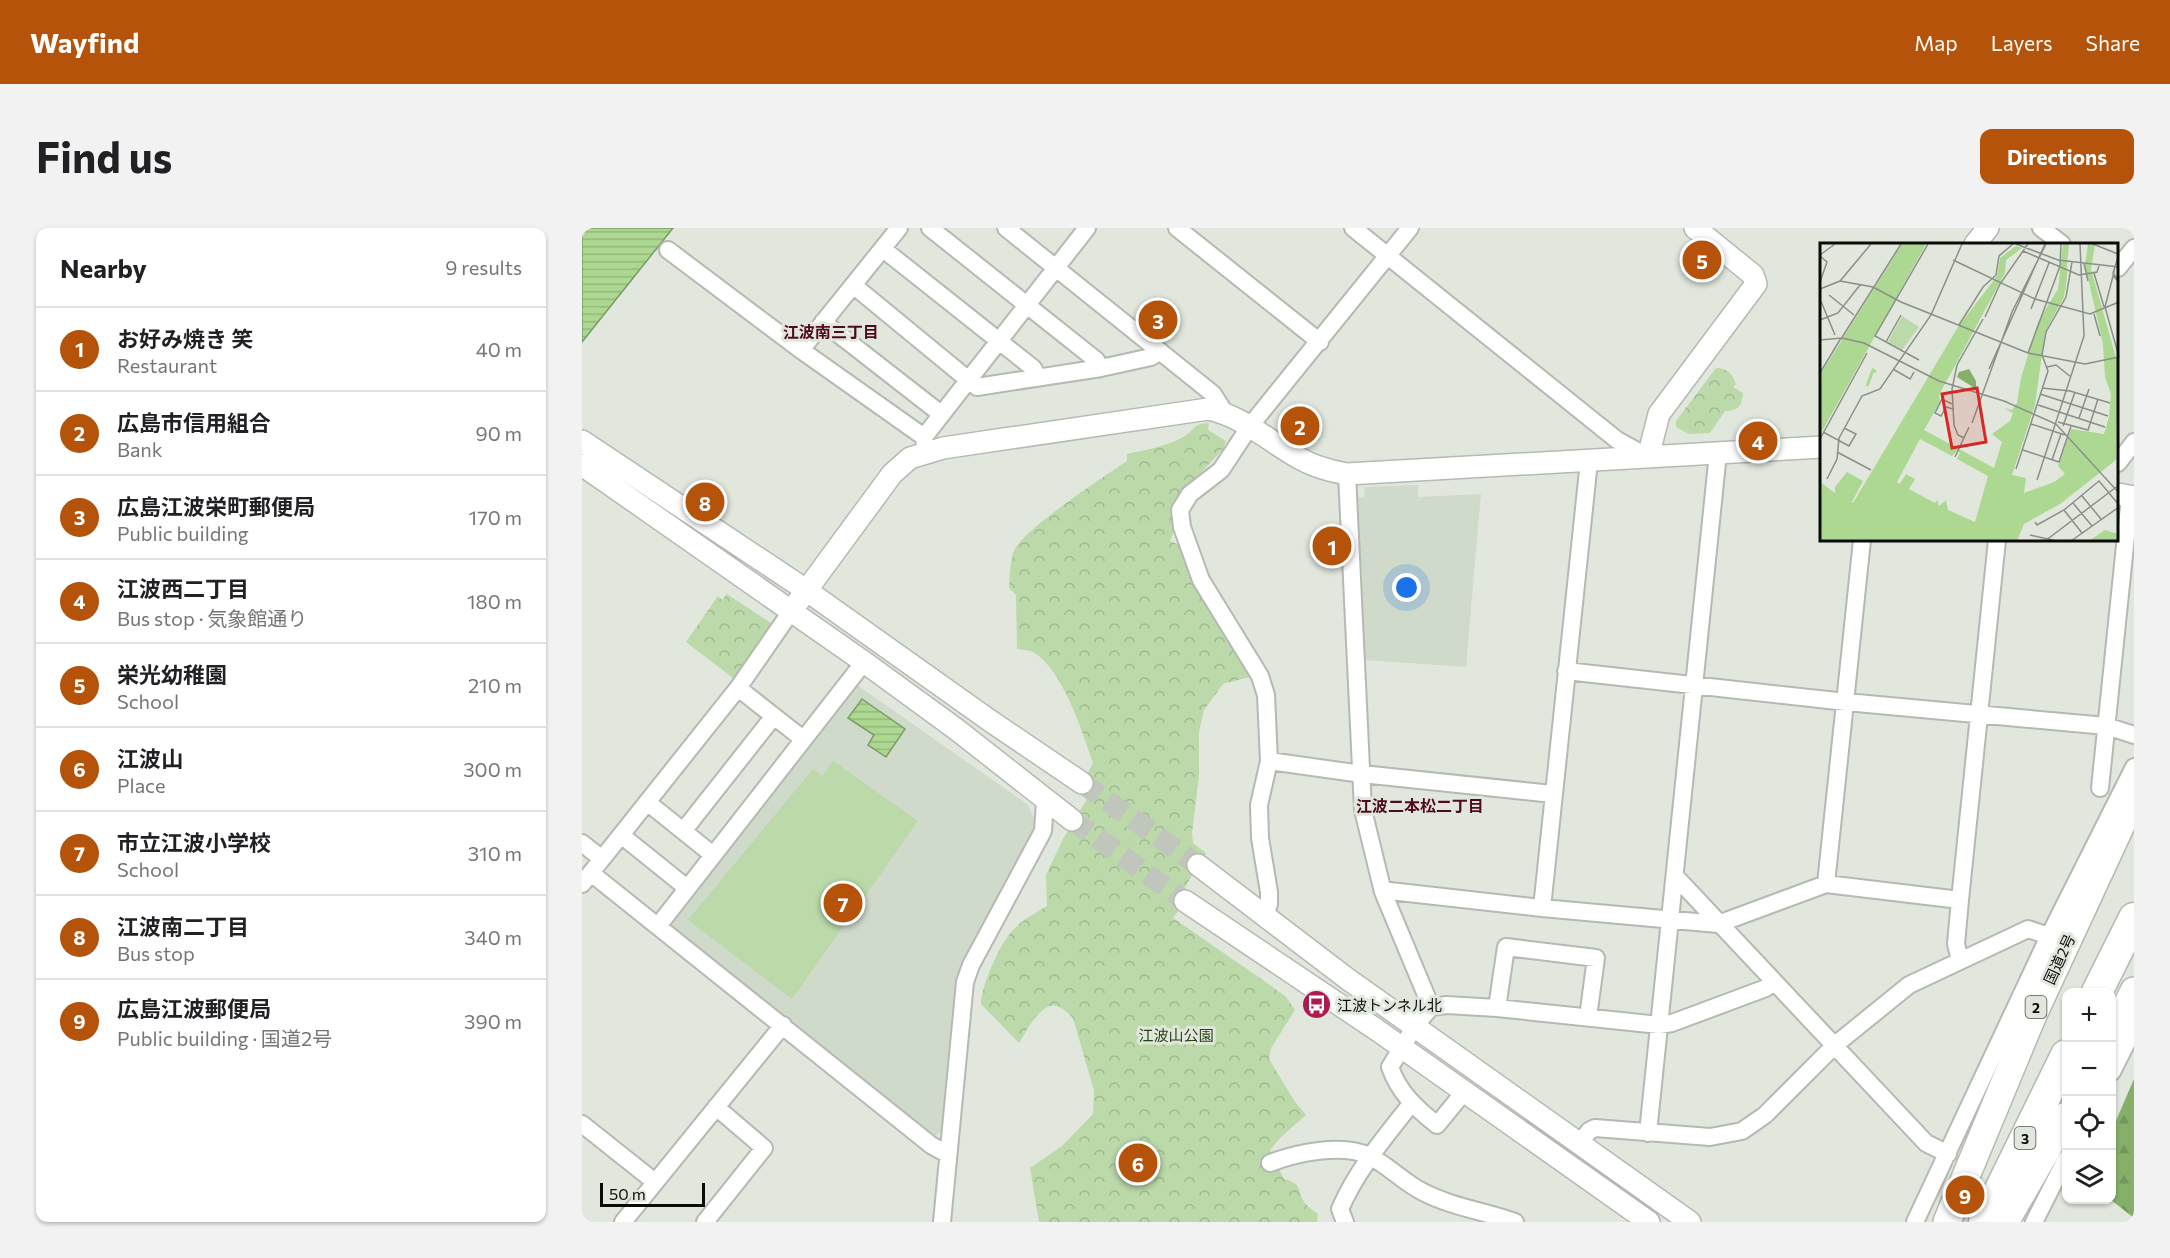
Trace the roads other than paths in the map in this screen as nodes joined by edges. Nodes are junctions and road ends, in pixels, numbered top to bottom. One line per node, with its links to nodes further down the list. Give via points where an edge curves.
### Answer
1 (899, 228): 14 (street)
2 (930, 228): 20 (street)
3 (1006, 228): 18 (street)
4 (1087, 228): 18 (street)
5 (1177, 228): 23 (street)
6 (1353, 228): 16 (street)
7 (1410, 228): 16 (street)
8 (1695, 228): 37 (street, via 1753,275 1756,284 1659,414)
9 (1988, 228): 12 (street)
10 (2069, 228): 11 (street)
11 (2050, 238)
12 (1976, 243)
13 (2134, 248): 17 (street)
14 (883, 249): 19 (street); 22 (street)
15 (668, 250): 24 (street)
16 (1388, 256): 23 (street); 37 (street, via 1617,440)
17 (2119, 267)
18 (1056, 268): 20 (street); 25 (street)
19 (853, 285): 21 (street); 28 (street)
20 (1026, 306): 22 (street); 26 (street)
21 (823, 322): 24 (street); 30 (street)
22 (998, 341): 27 (street, via 1033,368); 28 (street)
23 (1320, 342): 31 (street)
24 (801, 350): 34 (street)
25 (1160, 351): 26 (street, via 1151,357); 29 (street, via 1213,394)
26 (1101, 368): 27 (street)
27 (1038, 377): 28 (street, via 977,387)
28 (968, 380): 30 (street)
29 (1225, 413): 31 (street); 34 (street, via 1209,409)
30 (941, 414): 34 (street)
31 (1250, 426): 41 (street, via 1300,459); 57 (street, via 1221,470 1190,494 1180,510 1201,580 1260,676 1266,694)
32 (582, 441): 45 (street)
33 (2134, 442): 39 (street)
34 (925, 444): 45 (street, via 892,474)
35 (1820, 444): 36 (street)
36 (1718, 453): 37 (street); 49 (street)
37 (1648, 457): 38 (street)
38 (1589, 461): 41 (street); 48 (street)
39 (2119, 462)
40 (582, 465): 46 (street)
41 (1347, 474): 59 (street)
42 (2129, 501): 54 (street)
43 (1862, 542): 51 (street)
44 (1997, 542): 52 (street)
45 (806, 590): 46 (street); 60 (street)
46 (792, 610): 47 (street); 50 (street)
47 (864, 662): 56 (street); 64 (street)
48 (1566, 671): 49 (street); 62 (street)
49 (1693, 686): 51 (street); 73 (street)
50 (738, 688): 53 (street); 65 (street)
51 (1846, 702): 52 (street); 75 (street)
52 (1978, 714): 54 (street); 78 (street)
53 (774, 716): 56 (street); 67 (street)
54 (2106, 726): 55 (street); 61 (street)
55 (2134, 735)
56 (803, 739): 70 (street)
57 (1269, 761): 59 (street); 81 (street, via 1259,805 1269,892)
58 (2134, 767): 86 (street)
59 (1362, 774): 62 (street); 77 (street, via 1363,810)
60 (1082, 783)
61 (2100, 788)
62 (1553, 794): 80 (street)
63 (2134, 797): 117 (highway, 国道2号 / 2, via 2032,1017)
64 (1045, 801): 66 (street); 110 (street, via 1043,831 965,982)
65 (647, 802): 67 (street); 68 (street)
66 (1071, 820)
67 (684, 830): 70 (street)
68 (621, 835): 71 (street); 76 (street)
69 (582, 843): 71 (street)
70 (713, 855): 76 (street)
71 (602, 859): 74 (street)
72 (1198, 865): 81 (street)
73 (1675, 876): 83 (street); 84 (street)
74 (586, 879): 85 (street)
75 (1826, 884): 78 (street); 84 (street)
76 (687, 888): 85 (street)
77 (1383, 892): 80 (street); 91 (street)
78 (1960, 900): 87 (street, via 1956,944)
79 (1185, 901): 100 (street)
80 (1542, 908): 83 (street)
81 (1265, 916): 96 (street)
82 (2134, 918): 89 (highway)
83 (1671, 919): 84 (street); 95 (street)
84 (1718, 924): 88 (street)
85 (658, 926): 94 (street)
86 (2049, 936): 87 (street, via 2028,928); 111 (street)
87 (1960, 960): 99 (street, via 1909,985)
88 (1773, 982): 95 (street, via 1766,988); 99 (street)
89 (2099, 988)
90 (2134, 991): 97 (highway)
91 (1431, 1006): 92 (street); 96 (street)
92 (1497, 1008): 93 (street); 93 (street, via 1506,947 1596,958)
93 (1588, 1017): 95 (street)
94 (783, 1025): 105 (street); 110 (street)
95 (1659, 1025): 108 (street)
96 (1415, 1026): 100 (street); 109 (street)
97 (2116, 1028)
98 (2134, 1028): 101 (street)
99 (1835, 1045): 108 (street, via 1765,1115 1742,1131 1710,1137); 111 (street, via 1926,1143)
100 (1401, 1048): 103 (street); 104 (street, via 1390,1067)
101 (2116, 1064)
102 (2062, 1065): 126 (highway, 3)
103 (1464, 1092): 104 (street, via 1437,1125); 123 (street)
104 (1411, 1104): 112 (street)
105 (716, 1107): 116 (street); 119 (street, via 764,1148)
106 (582, 1124): 116 (street)
107 (2062, 1125): 127 (highway)
108 (1648, 1133): 109 (street, via 1595,1128)
109 (1580, 1143): 124 (street)
110 (947, 1154): 120 (street)
111 (1948, 1154): 115 (street)
112 (1370, 1156): 113 (street, via 1354,1150 1325,1151 1291,1155); 121 (street, via 1340,1209); 122 (street, via 1422,1192)
113 (1270, 1163)
114 (2062, 1169): 128 (street)
115 (1937, 1174): 117 (street); 125 (street)
116 (655, 1182): 118 (street)
117 (1949, 1217)
118 (623, 1222)
119 (705, 1222)
120 (942, 1222)
121 (1345, 1222)
122 (1515, 1222)
123 (1649, 1222)
124 (1690, 1222)
125 (1915, 1222)
126 (1984, 1222)
127 (2005, 1222)
128 (2034, 1222)

